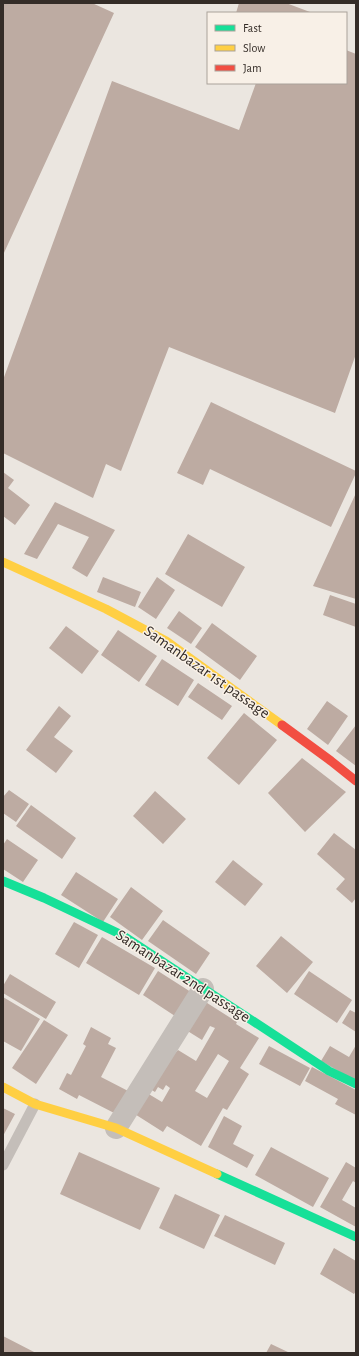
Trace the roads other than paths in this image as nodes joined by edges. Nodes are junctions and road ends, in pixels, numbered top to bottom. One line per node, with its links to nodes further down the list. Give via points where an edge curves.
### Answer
1 (3, 562): 2 (street, Samanbazar 1st passage, via 106,608 166,640)
2 (356, 781)
3 (3, 882): 4 (street, Samanbazar 2nd passage, via 44,898 122,935)
4 (203, 989): 5 (street, Samanbazar 2nd passage, via 329,1071); 8 (street)
5 (356, 1084)
6 (3, 1087): 7 (street)
7 (35, 1104): 8 (street); 9 (lane)
8 (116, 1128): 10 (street)
9 (3, 1165)
10 (356, 1237)

